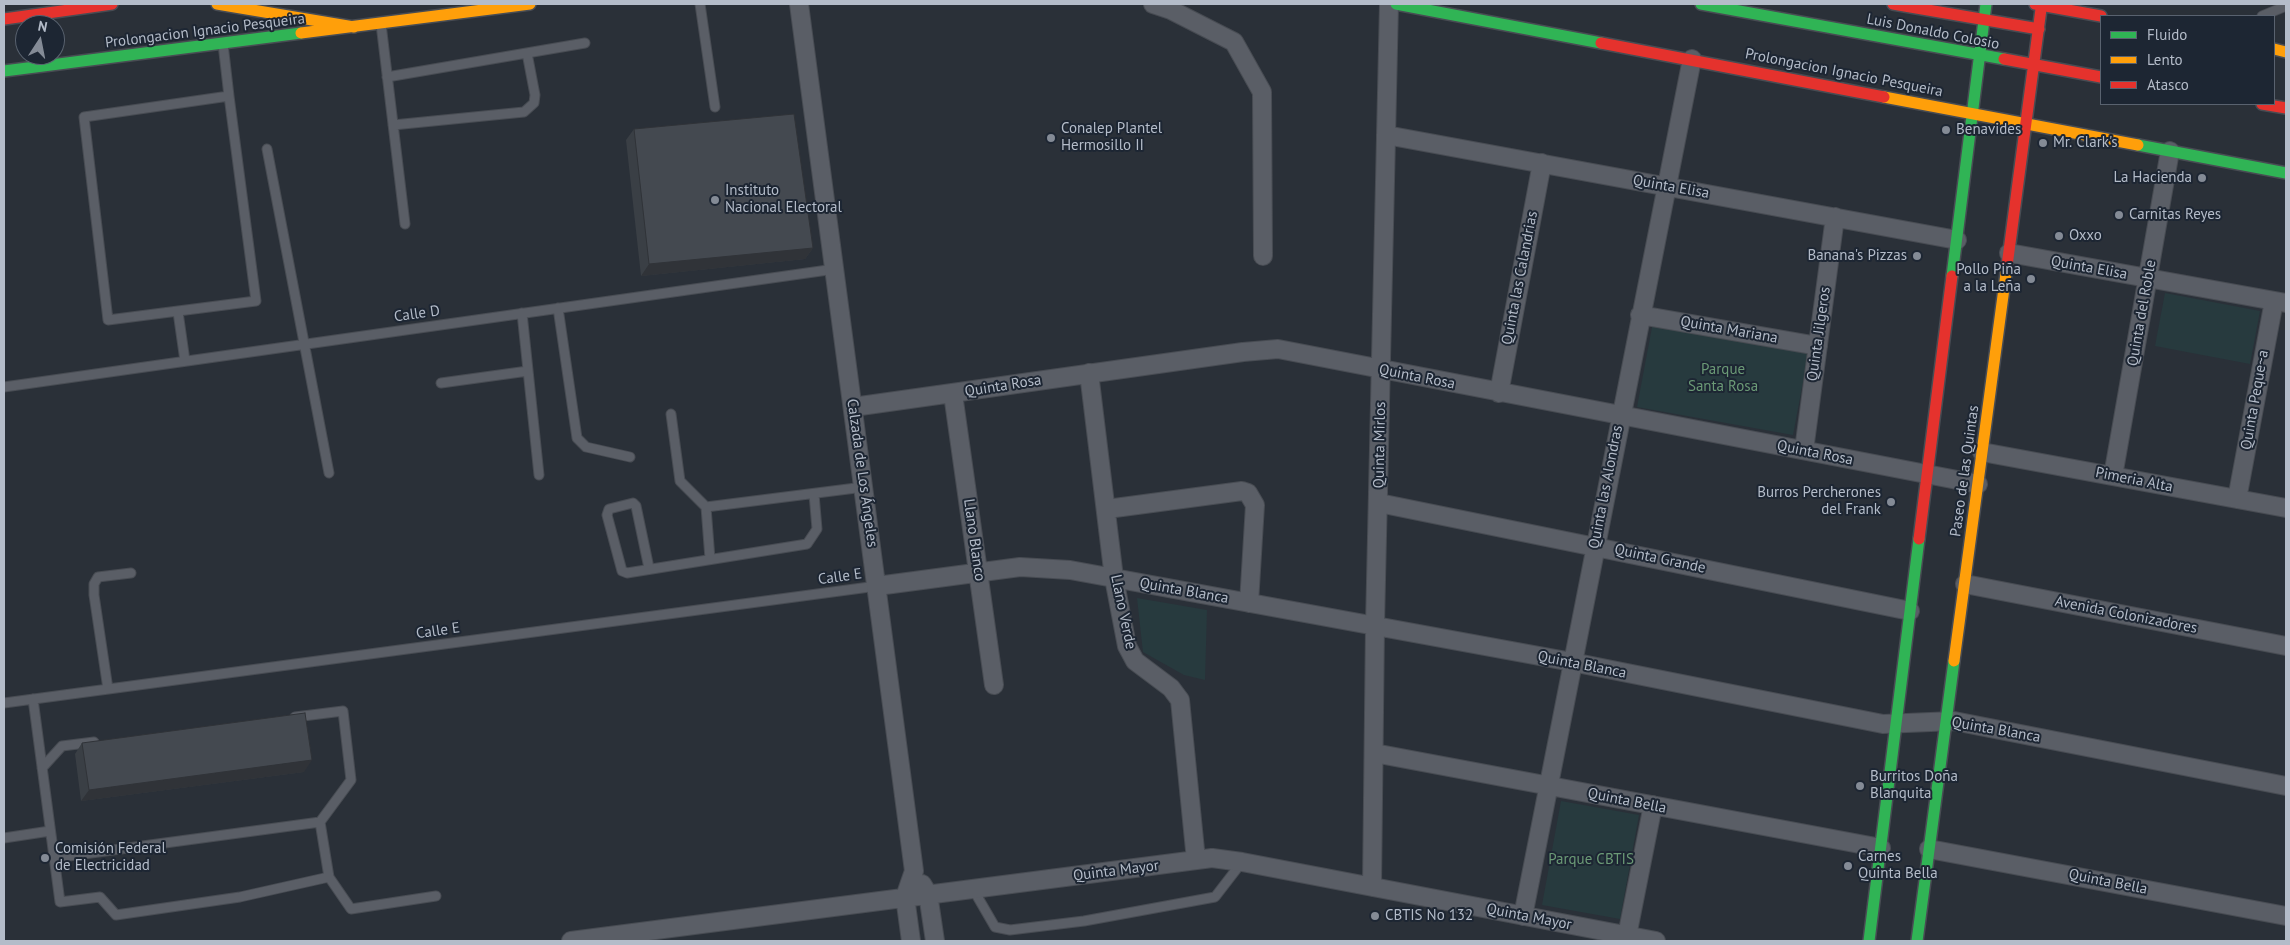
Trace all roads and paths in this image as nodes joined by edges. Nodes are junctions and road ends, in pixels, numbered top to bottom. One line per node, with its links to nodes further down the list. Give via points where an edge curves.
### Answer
1 (112, 4): 16 (main road)
2 (218, 4): 19 (main road)
3 (530, 4): 18 (main road, Prolongacion Ignacio Pesqueira)
4 (700, 4): 32 (lane)
5 (799, 4): 48 (street, Calzada de Los Ángeles)
6 (1153, 4): 47 (street, via 1234,42 1262,92)
7 (1389, 4): 37 (street, Quinta Mirlos)
8 (1396, 4): 25 (main road, Prolongacion Ignacio Pesqueira)
9 (1701, 4): 24 (main road, Luis Donaldo Colosio)
10 (1893, 4): 17 (main road)
11 (1986, 4): 17 (main road)
12 (2039, 4): 15 (main road); 20 (main road, Paseo de las Quintas)
13 (2286, 5): 14 (lane)
14 (2264, 15)
15 (2100, 16)
16 (4, 19)
17 (1984, 20): 20 (main road); 24 (main road)
18 (380, 24): 19 (main road, Prolongacion Ignacio Pesqueira); 28 (lane)
19 (354, 27): 22 (main road, Prolongacion Ignacio Pesqueira)
20 (2039, 29): 26 (main road, Paseo de las Quintas)
21 (585, 43): 23 (lane)
22 (223, 44): 27 (main road, Prolongacion Ignacio Pesqueira); 30 (lane)
23 (527, 54): 28 (lane); 36 (lane, via 534,103 524,112)
24 (1980, 56): 26 (main road, Luis Donaldo Colosio); 34 (main road)
25 (1692, 59): 34 (main road, Prolongacion Ignacio Pesqueira); 42 (street, Quinta las Alondras)
26 (2034, 66): 29 (main road, Luis Donaldo Colosio); 35 (main road, Paseo de las Quintas)
27 (4, 71)
28 (387, 77): 36 (lane)
29 (2100, 77)
30 (229, 96): 52 (lane, via 256,301); 52 (lane, via 84,117 108,320)
31 (2268, 105): 33 (main road)
32 (715, 107)
33 (2286, 108)
34 (1973, 113): 35 (main road, Prolongacion Ignacio Pesqueira); 45 (main road)
35 (2026, 123): 39 (main road, Prolongacion Ignacio Pesqueira); 46 (main road, Paseo de las Quintas)
36 (393, 125): 44 (lane)
37 (1386, 135): 40 (street, Quinta Elisa); 58 (street, Quinta Mirlos)
38 (266, 149): 55 (lane)
39 (2170, 151): 41 (main road, Prolongacion Ignacio Pesqueira); 49 (street, Quinta del Roble)
40 (1542, 163): 42 (street, Quinta Elisa); 63 (street, Quinta las Calandrias)
41 (2286, 173)
42 (1665, 186): 43 (street, Quinta Elisa); 54 (street, Quinta las Alondras)
43 (1835, 217): 45 (street, Quinta Elisa); 56 (street, Quinta Jilgeros)
44 (405, 224)
45 (1956, 240): 72 (main road)
46 (2009, 253): 49 (street, Quinta Elisa); 69 (main road, Paseo de las Quintas)
47 (1263, 256)
48 (834, 269): 51 (lane, Calle D); 65 (street, Calzada de Los Ángeles)
49 (2148, 278): 50 (street, Quinta Elisa); 74 (street, Quinta del Roble)
50 (2280, 302): 78 (street, Quinta Peque~a)
51 (558, 308): 53 (lane, Calle D); 70 (lane, via 577,438 586,447)
52 (178, 312): 57 (lane)
53 (522, 313): 55 (lane, Calle D); 59 (lane)
54 (1640, 314): 56 (street, Quinta Mariana); 67 (street, Quinta las Alondras)
55 (304, 344): 57 (lane, Calle D); 71 (lane)
56 (1818, 346): 68 (street, Quinta Jilgeros)
57 (185, 361): 62 (lane, Calle D)
58 (1382, 370): 60 (street, Quinta Rosa, via 1292,351 1263,349); 63 (street, Quinta Rosa); 79 (street, Quinta Mirlos)
59 (528, 371): 61 (lane); 73 (lane)
60 (1089, 373): 64 (street, Quinta Rosa); 82 (street, Llano Verde)
61 (441, 383)
62 (4, 387)
63 (1499, 393): 67 (street, Quinta Rosa)
64 (953, 394): 65 (street, Quinta Rosa); 87 (street, Llano Blanco)
65 (853, 407): 76 (street, Calzada de Los Ángeles)
66 (672, 414): 80 (lane, via 680,481)
67 (1620, 416): 68 (street, Quinta Rosa); 83 (street, Quinta las Alondras)
68 (1804, 450): 72 (street, Quinta Rosa)
69 (1982, 452): 74 (street, Pimeria Alta); 75 (main road, Paseo de las Quintas)
70 (630, 457)
71 (329, 473)
72 (1927, 474): 75 (street, Quinta Rosa); 92 (main road)
73 (539, 475)
74 (2113, 476): 78 (street, Pimeria Alta)
75 (1978, 484): 89 (main road, Paseo de las Quintas)
76 (864, 487): 77 (lane); 90 (street, Calzada de Los Ángeles)
77 (814, 494): 80 (lane); 84 (lane, via 817,529 807,544)
78 (2237, 499): 81 (street, Pimeria Alta)
79 (1379, 504): 83 (street, Quinta Grande); 93 (street, Quinta Mirlos)
80 (706, 507): 84 (lane)
81 (2286, 508)
82 (1107, 509): 88 (street, Llano Verde); 91 (street, via 1242,491 1248,493 1255,505)
83 (1595, 546): 92 (street, Quinta Grande); 95 (street, Quinta las Alondras)
84 (710, 559): 85 (lane)
85 (649, 568): 85 (lane, via 627,573 622,571 607,515 610,509 633,503 636,506)
86 (131, 573): 97 (lane, via 98,577 94,584)
87 (978, 573): 88 (street, Quinta Blanca, via 1029,568 1070,570); 90 (street, Quinta Blanca); 96 (street, Llano Blanco)
88 (1114, 578): 91 (street, Quinta Blanca); 115 (street, Llano Verde, via 1130,654 1171,688 1180,700)
89 (1965, 584): 94 (street, Avenida Colonizadores); 101 (main road, Paseo de las Quintas)
90 (876, 586): 97 (lane, Calle E); 117 (street, Calzada de Los Ángeles)
91 (1249, 603): 93 (street, Quinta Blanca)
92 (1910, 611): 102 (main road)
93 (1375, 625): 95 (street, Quinta Blanca); 104 (street, Quinta Mirlos)
94 (2286, 646)
95 (1572, 662): 102 (street, Quinta Blanca); 106 (street, Quinta las Alondras)
96 (994, 685)
97 (108, 689): 98 (lane, Calle E)
98 (33, 699): 99 (lane, Calle E); 105 (lane)
99 (4, 703)
100 (285, 718): 109 (lane, via 343,711 351,780)
101 (1946, 721): 102 (street, Quinta Blanca); 107 (street, Quinta Blanca); 113 (main road, Paseo de las Quintas)
102 (1896, 724): 112 (main road)
103 (100, 741): 105 (lane, via 62,746)
104 (1374, 753): 106 (street, Quinta Bella); 119 (street, Quinta Mirlos)
105 (42, 768): 110 (lane)
106 (1548, 786): 108 (street, Quinta Bella); 124 (street, Quinta las Alondras)
107 (2286, 786)
108 (1653, 805): 112 (street, Quinta Bella); 126 (street)
109 (320, 822): 114 (lane); 118 (lane)
110 (50, 831): 111 (lane); 114 (lane)
111 (4, 838)
112 (1881, 848): 131 (main road)
113 (1929, 849): 125 (street, Quinta Bella); 132 (main road, Paseo de las Quintas)
114 (54, 858): 118 (lane, via 60,902 100,896 116,915 240,897)
115 (1196, 860): 116 (street, Quinta Mayor, via 1212,858); 120 (street, Quinta Mayor)
116 (1242, 862): 119 (street, Quinta Mayor); 120 (lane, via 1216,896 1010,930 994,927)
117 (914, 871): 121 (street); 123 (street, Calzada de Los Ángeles)
118 (329, 877): 122 (lane, via 351,908)
119 (1372, 887): 124 (street, Quinta Mayor)
120 (973, 889): 121 (street, Quinta Mayor)
121 (928, 894): 123 (street, Quinta Mayor); 129 (street)
122 (436, 896)
123 (905, 897): 127 (street, Quinta Mayor); 128 (street, Calzada de Los Ángeles)
124 (1523, 916): 126 (street, Quinta Mayor)
125 (2286, 916)
126 (1628, 936): 130 (street, Quinta Mayor)
127 (571, 941)
128 (911, 941)
129 (935, 941)
130 (1656, 941)
131 (1869, 941)
132 (1917, 941)

